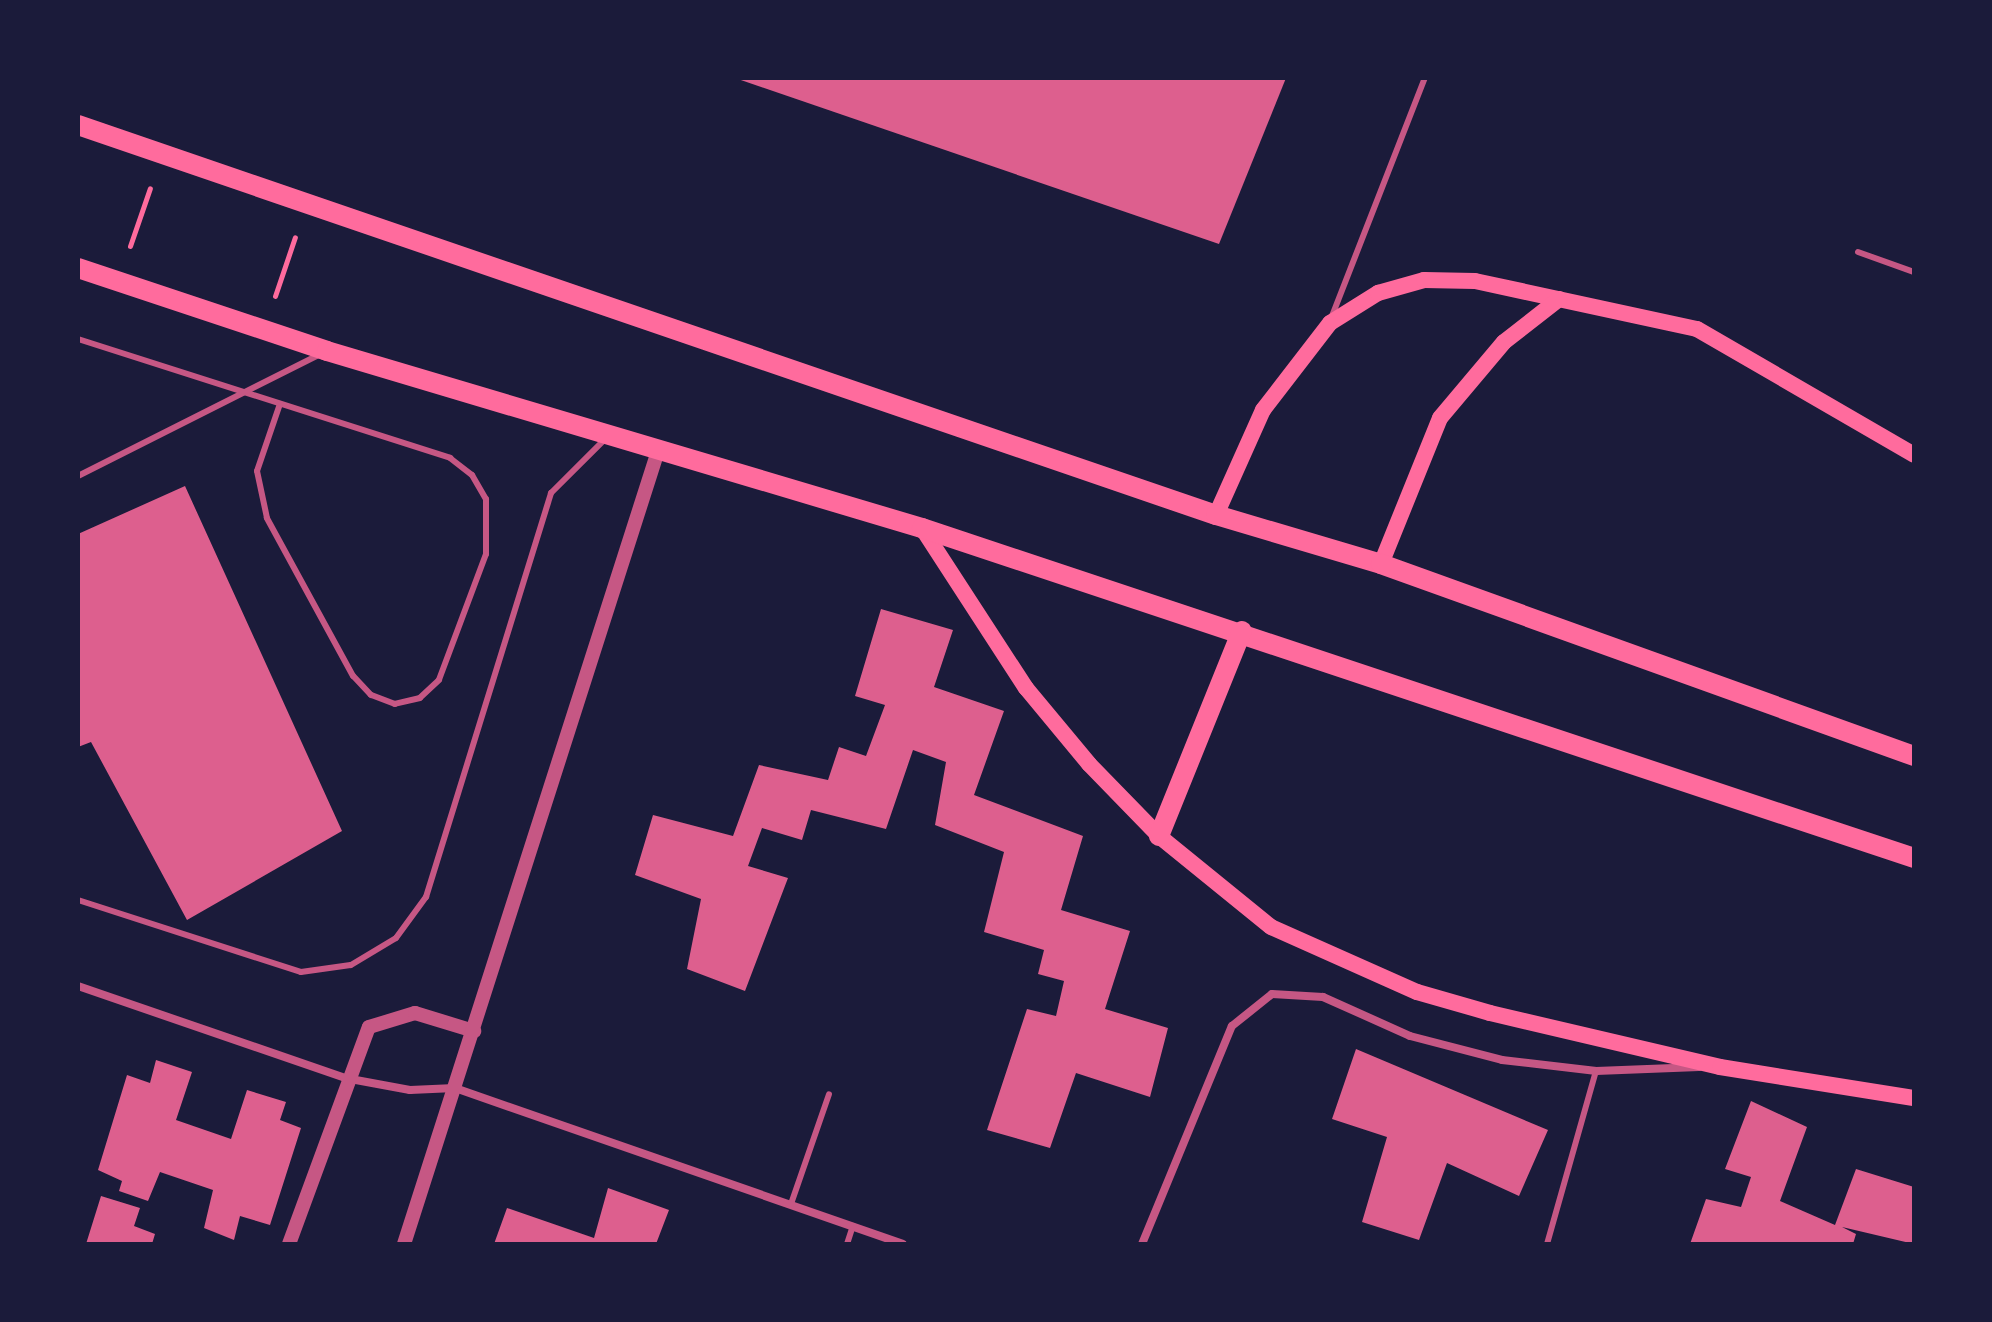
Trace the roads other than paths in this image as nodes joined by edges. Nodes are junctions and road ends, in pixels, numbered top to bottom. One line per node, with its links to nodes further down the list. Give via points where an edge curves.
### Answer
1 (1425, 78): 7 (lane)
2 (78, 125): 16 (main road)
3 (1858, 252): 5 (lane)
4 (78, 268): 9 (main road)
5 (1914, 272)
6 (1559, 299): 7 (main road, via 1475,281 1424,280 1378,293); 14 (main road, via 1714,336); 18 (main road, via 1493,353 1440,418)
7 (1330, 323): 16 (main road, via 1263,410)
8 (78, 339): 10 (lane)
9 (327, 351): 10 (lane); 12 (main road)
10 (247, 393): 11 (lane); 15 (lane)
11 (280, 404): 11 (lane, via 450,458 486,499 486,554 439,680 420,698 395,704 371,695 353,676 267,518 257,471)
12 (608, 436): 13 (main road); 23 (lane, via 551,493 426,897 396,938 351,965 301,972)
13 (658, 451): 17 (main road); 25 (street)
14 (1914, 455)
15 (78, 476)
16 (1216, 515): 18 (main road)
17 (922, 528): 19 (main road); 21 (main road, via 1026,688)
18 (1381, 564): 20 (main road)
19 (1242, 631): 21 (main road); 22 (main road)
20 (1914, 756)
21 (1159, 836): 26 (main road, via 1271,927 1331,957 1490,1013)
22 (1914, 858)
23 (78, 900)
24 (78, 986): 28 (street)
25 (474, 1031): 28 (street, via 415,1013 383,1018 359,1040); 29 (street)
26 (1720, 1067): 27 (street); 31 (main road)
27 (1596, 1071): 38 (street, via 1502,1060 1410,1036 1323,997 1272,994 1232,1026); 39 (lane)
28 (345, 1078): 29 (street, via 410,1090); 34 (street)
29 (455, 1088): 32 (street); 35 (street)
30 (829, 1094): 32 (lane)
31 (1914, 1098)
32 (791, 1204): 33 (street)
33 (853, 1226): 36 (lane); 37 (street)
34 (289, 1244)
35 (404, 1244)
36 (847, 1244)
37 (903, 1244)
38 (1142, 1244)
39 (1547, 1244)

